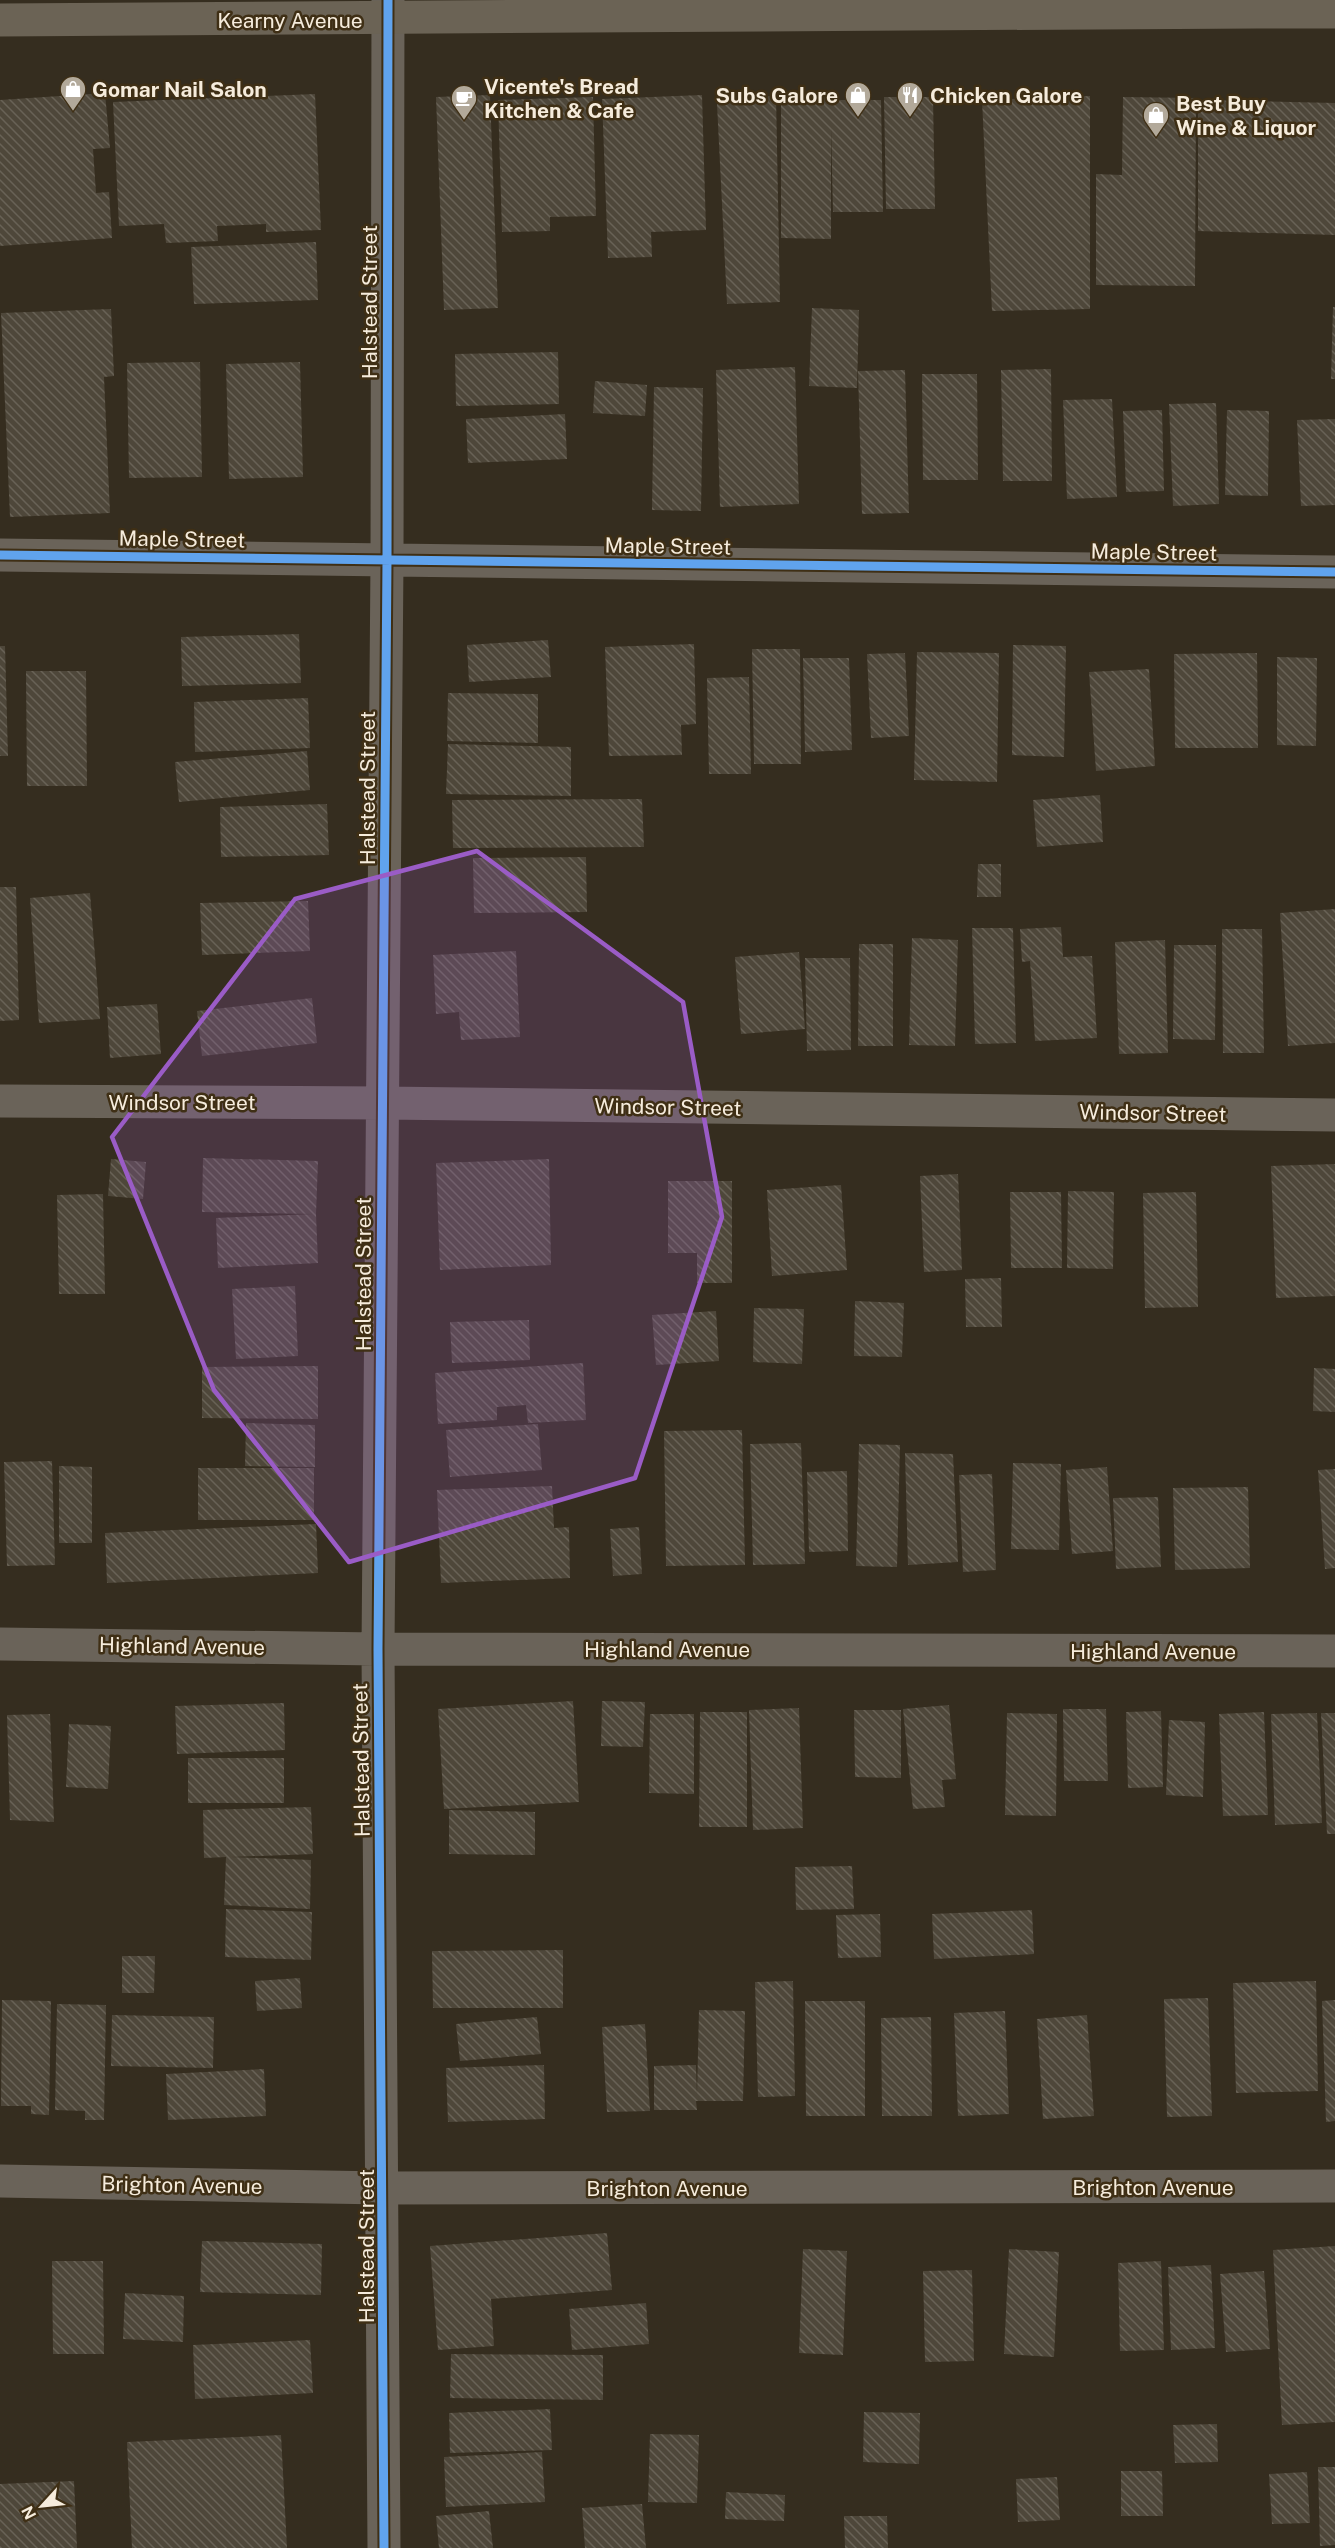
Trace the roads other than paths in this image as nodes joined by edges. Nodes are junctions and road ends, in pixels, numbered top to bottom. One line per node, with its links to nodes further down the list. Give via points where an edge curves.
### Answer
1 (1116, 6): 2 (main road, Kearny Avenue); 3 (main road, Kearny Avenue)
2 (388, 10): 4 (main road, Kearny Avenue); 6 (street, Halstead Street)
3 (1335, 12)
4 (0, 20)
5 (0, 555): 6 (street, Maple Street)
6 (387, 560): 7 (street, Maple Street); 9 (street, Halstead Street)
7 (1335, 572)
8 (0, 1101): 9 (street, Windsor Street)
9 (383, 1103): 10 (street, Windsor Street); 12 (street, Halstead Street)
10 (1335, 1115)
11 (0, 1644): 12 (street, Highland Avenue)
12 (378, 1649): 13 (street, Highland Avenue); 16 (street, Halstead Street)
13 (1335, 1651)
14 (0, 2181): 16 (street, Brighton Avenue)
15 (1335, 2186): 16 (street, Brighton Avenue)
16 (383, 2188): 17 (street, Halstead Street)
17 (384, 2548)

